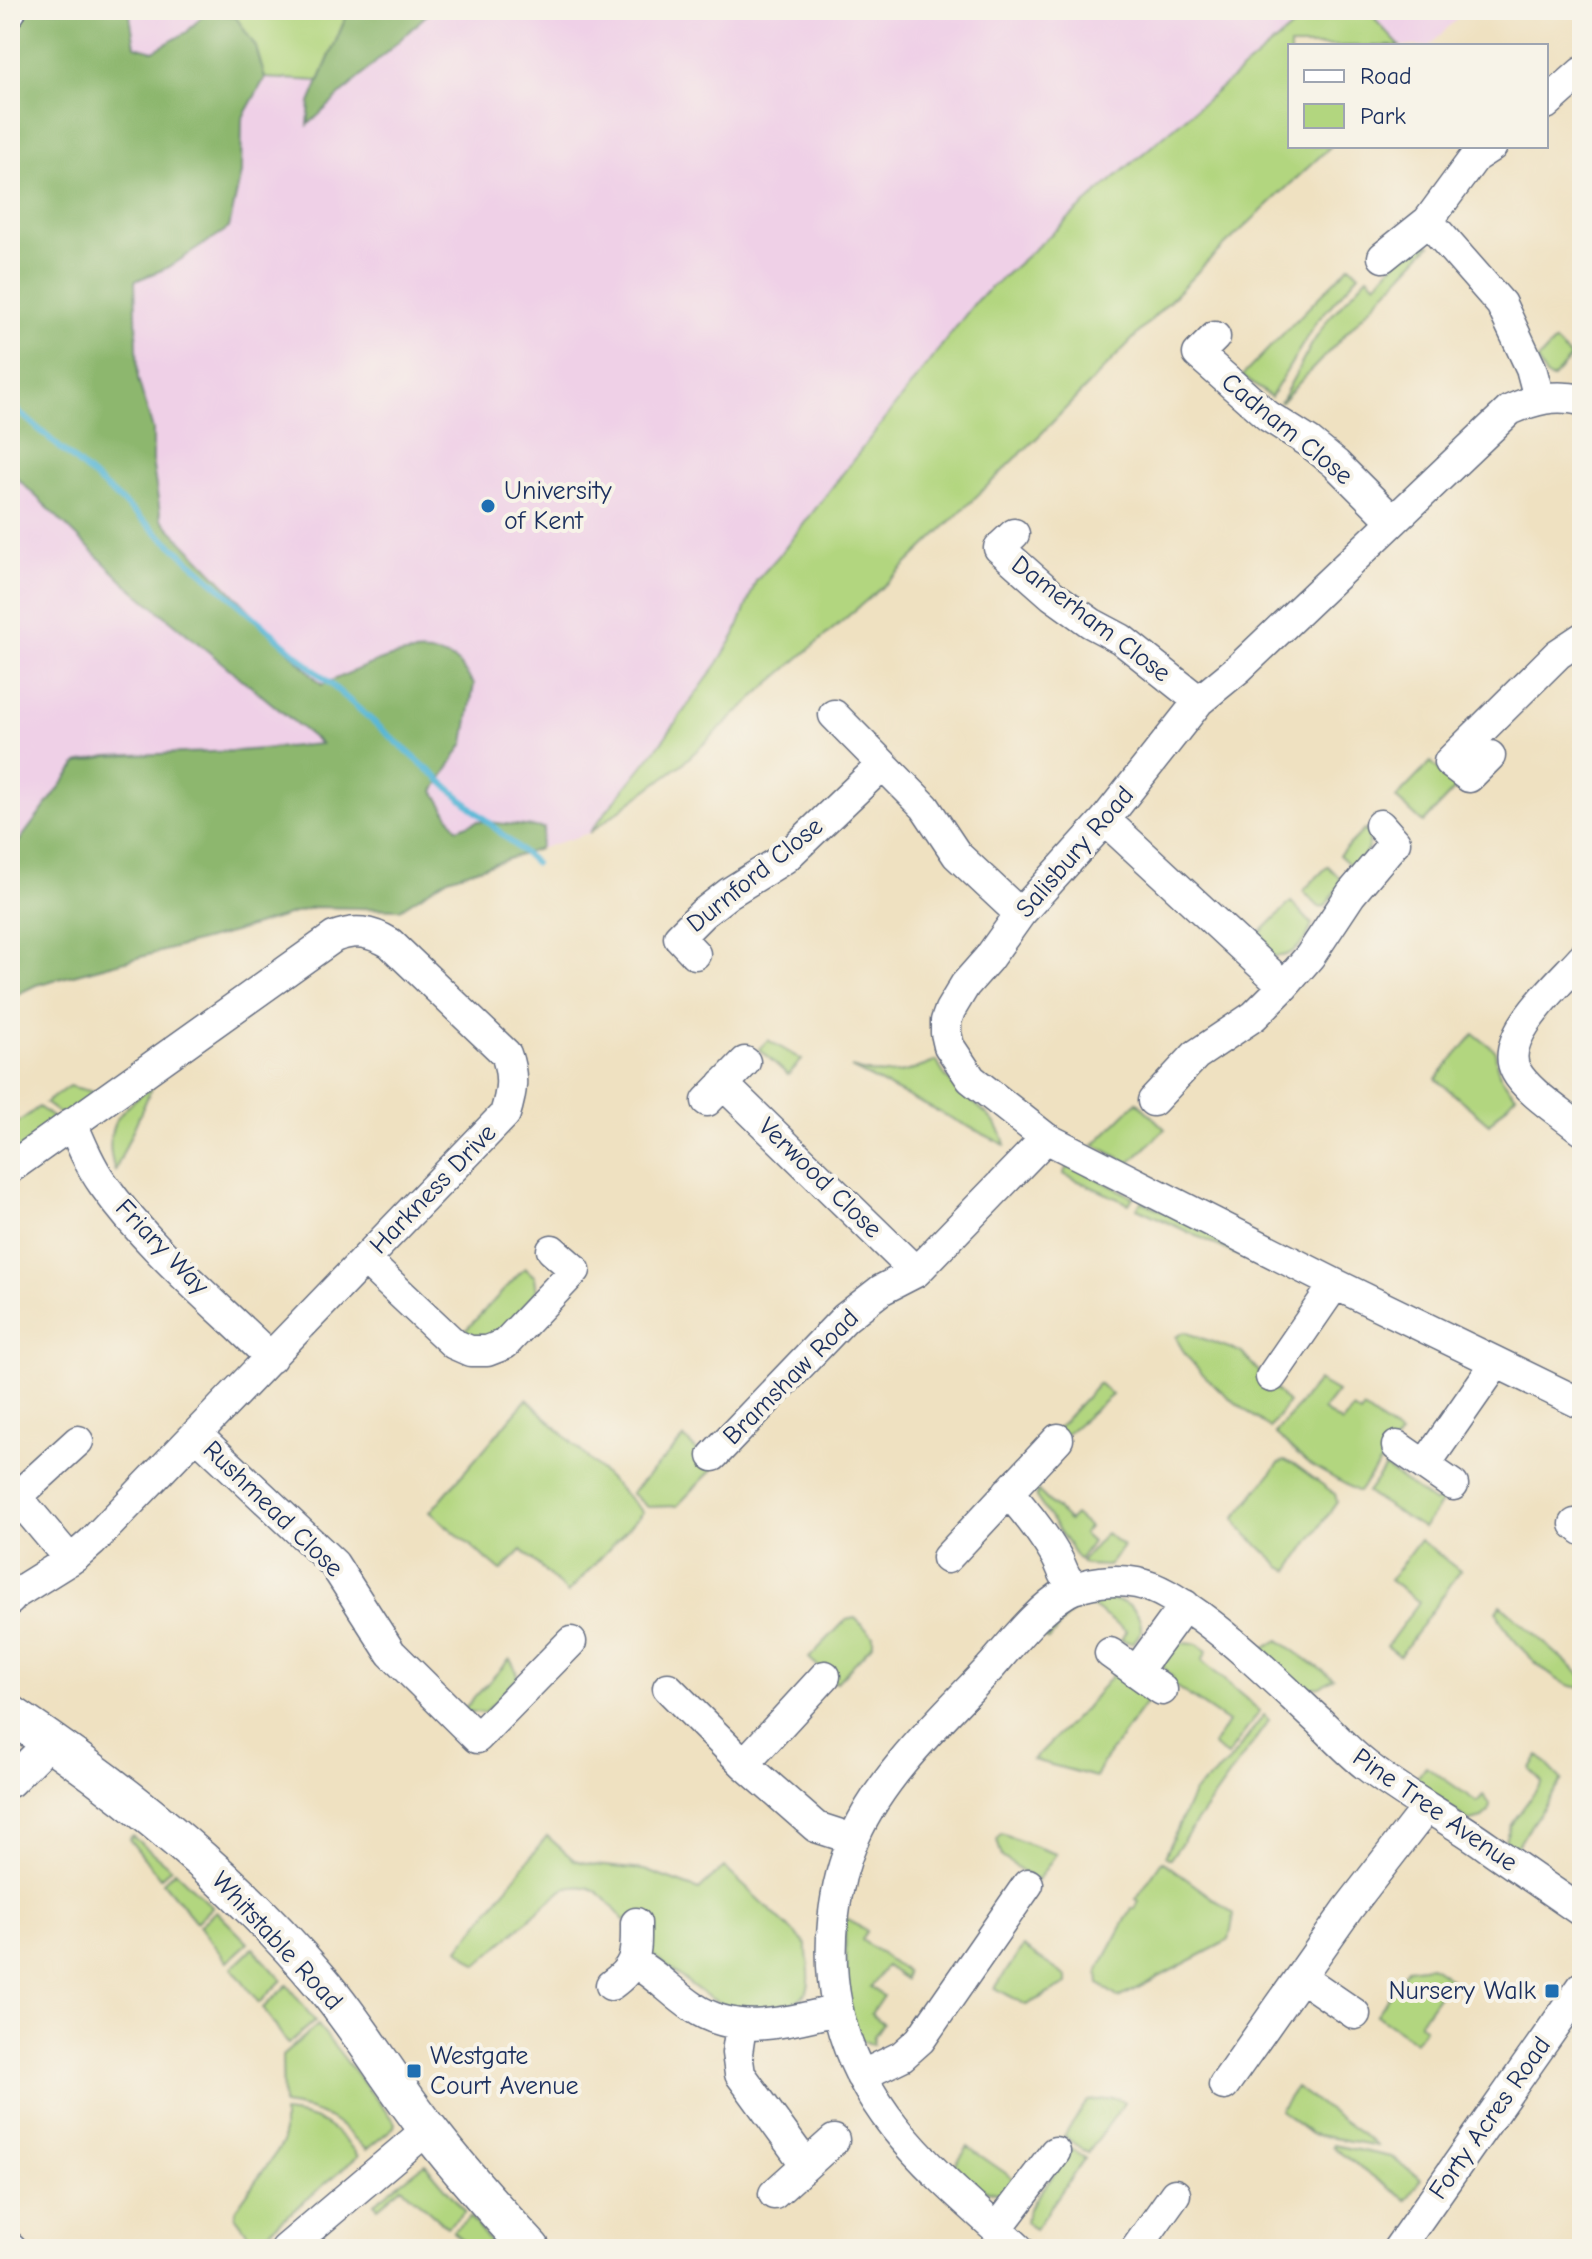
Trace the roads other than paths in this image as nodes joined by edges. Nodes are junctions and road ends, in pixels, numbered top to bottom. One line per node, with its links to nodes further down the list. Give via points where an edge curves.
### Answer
1 (1582, 72): 2 (street)
2 (1548, 102)
3 (1489, 148): 4 (street, via 1475,157)
4 (1428, 221): 5 (street); 7 (street, via 1501,304)
5 (1383, 257)
6 (1215, 337): 9 (street, Cadnam Close, via 1198,354 1268,416 1336,464)
7 (1539, 398): 8 (street, Salisbury Road); 9 (street, Salisbury Road, via 1510,410)
8 (1582, 400)
9 (1393, 521): 12 (street, Salisbury Road)
10 (1014, 534): 12 (street, Damerham Close, via 999,548 1020,569)
11 (1582, 638): 14 (street, via 1548,663 1449,762 1469,777)
12 (1199, 701): 16 (street, Salisbury Road)
13 (834, 715): 15 (street)
14 (1490, 756)
15 (882, 765): 18 (street, via 925,807 957,855); 19 (street, Durnford Close, via 785,858 729,893 679,937)
16 (1105, 820): 18 (street, Salisbury Road); 21 (street)
17 (1380, 825): 21 (street, via 1395,842)
18 (1020, 914): 26 (street, Salisbury Road, via 957,997 946,1033 971,1079)
19 (695, 954)
20 (1582, 958): 25 (street, via 1525,1022 1512,1059 1523,1081)
21 (1284, 986): 23 (street, via 1254,1016 1196,1055)
22 (745, 1062): 30 (street, Verwood Close, via 715,1093)
23 (1153, 1101)
24 (72, 1123): 27 (street, Harkness Drive); 29 (street, Harkness Drive, via 334,937 356,931 378,936 506,1054 512,1089 505,1114); 32 (street, Friary Way, via 103,1184 148,1238)
25 (1582, 1130)
26 (1046, 1138): 30 (street, Bramshaw Road); 31 (street, Salisbury Road)
27 (10, 1168)
28 (552, 1250): 29 (street, via 575,1270 505,1344 487,1351 457,1346)
29 (365, 1260): 32 (street, Harkness Drive)
30 (916, 1272): 40 (street, Bramshaw Road, via 845,1318)
31 (1335, 1284): 33 (street, Salisbury Road); 34 (street)
32 (271, 1358): 36 (street, Harkness Drive)
33 (1496, 1363): 35 (street, Salisbury Road); 41 (street)
34 (1271, 1377)
35 (1582, 1404)
36 (197, 1435): 46 (street, Harkness Drive); 50 (street, Rushmead Close, via 334,1564 391,1653 477,1738)
37 (1058, 1439): 43 (street)
38 (78, 1441): 44 (street)
39 (1397, 1446): 41 (street)
40 (713, 1456)
41 (1425, 1465): 42 (street)
42 (1453, 1485)
43 (1008, 1492): 45 (street); 47 (street, via 1036,1525 1065,1579)
44 (13, 1500): 46 (street)
45 (947, 1558)
46 (70, 1560): 48 (street, Harkness Drive)
47 (1077, 1588): 49 (street, Pine Tree Avenue, via 1134,1583); 61 (street, Pine Tree Avenue, via 1042,1612 919,1746 876,1798)
48 (10, 1600)
49 (1185, 1605): 52 (street); 60 (street, Pine Tree Avenue, via 1255,1661 1363,1763)
50 (571, 1642)
51 (1110, 1653): 52 (street)
52 (1136, 1672): 55 (street)
53 (825, 1676): 58 (street)
54 (668, 1688): 58 (street)
55 (1162, 1690)
56 (10, 1714): 57 (main road, Whitstable Road)
57 (51, 1741): 59 (street); 74 (main road, Whitstable Road, via 131,1800 270,1926 323,1984)
58 (744, 1764): 61 (street, via 816,1827)
59 (10, 1782)
60 (1427, 1807): 63 (street, Pine Tree Avenue); 66 (street)
61 (853, 1839): 69 (street, Pine Tree Avenue, via 833,1927)
62 (1028, 1884): 72 (street, via 920,2040 902,2056)
63 (1582, 1912)
64 (636, 1923): 65 (street)
65 (633, 1962): 67 (street); 71 (street, via 714,2020)
66 (1301, 1977): 70 (street); 73 (street)
67 (611, 1985)
68 (1582, 1987): 84 (street, Forty Acres Road)
69 (838, 2010): 71 (street); 72 (street, Pine Tree Avenue)
70 (1355, 2014)
71 (741, 2026): 77 (street, via 740,2074)
72 (861, 2076): 80 (street, Pine Tree Avenue, via 894,2130)
73 (1224, 2085)
74 (428, 2129): 81 (street); 82 (main road, Whitstable Road)
75 (834, 2140): 77 (street)
76 (1055, 2152): 80 (street, Pine Tree Avenue)
77 (806, 2165): 78 (street)
78 (774, 2194)
79 (1175, 2194): 83 (street)
80 (1008, 2239)
81 (286, 2249)
82 (531, 2249)
83 (1136, 2249)
84 (1398, 2249)

